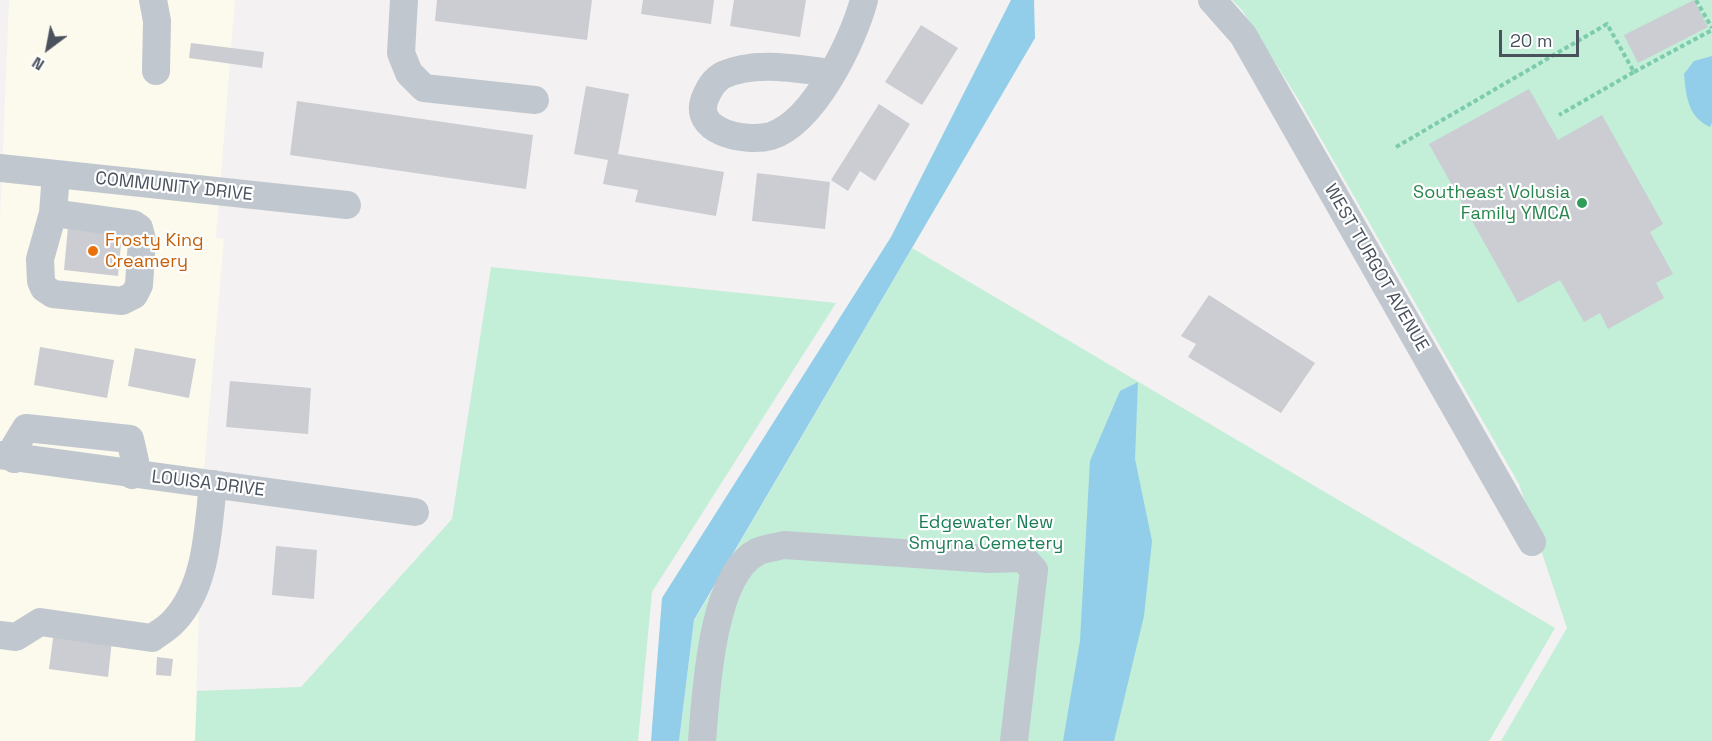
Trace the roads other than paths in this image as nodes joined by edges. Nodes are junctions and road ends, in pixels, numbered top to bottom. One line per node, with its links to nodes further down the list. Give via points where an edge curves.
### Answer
1 (153, 0): 5 (street, via 157,21)
2 (404, 0): 7 (street, via 401,53 409,73 424,88)
3 (864, 0): 6 (street, via 858,23)
4 (1212, 0): 17 (street, WEST TURGOT AVENUE, via 1243,35)
5 (156, 71)
6 (832, 74)
7 (535, 100)
8 (0, 168): 9 (street, COMMUNITY DRIVE)
9 (56, 174): 10 (street, COMMUNITY DRIVE); 12 (street)
10 (138, 184): 11 (street, COMMUNITY DRIVE); 13 (street)
11 (347, 205)
12 (53, 213): 13 (street); 13 (street, via 40,259 41,281 53,294 122,301 134,295 139,285 142,240 139,228)
13 (133, 224)
14 (7, 457): 15 (street, LOUISA DRIVE)
15 (213, 484): 16 (street, LOUISA DRIVE); 18 (street, via 206,543 193,593 174,621 152,638 40,622 16,637)
16 (415, 512)
17 (1532, 542)
18 (0, 635)
19 (702, 741): 20 (street, via 719,609 738,572 757,552 784,545 989,560 1023,558 1034,570)
20 (1014, 741)

